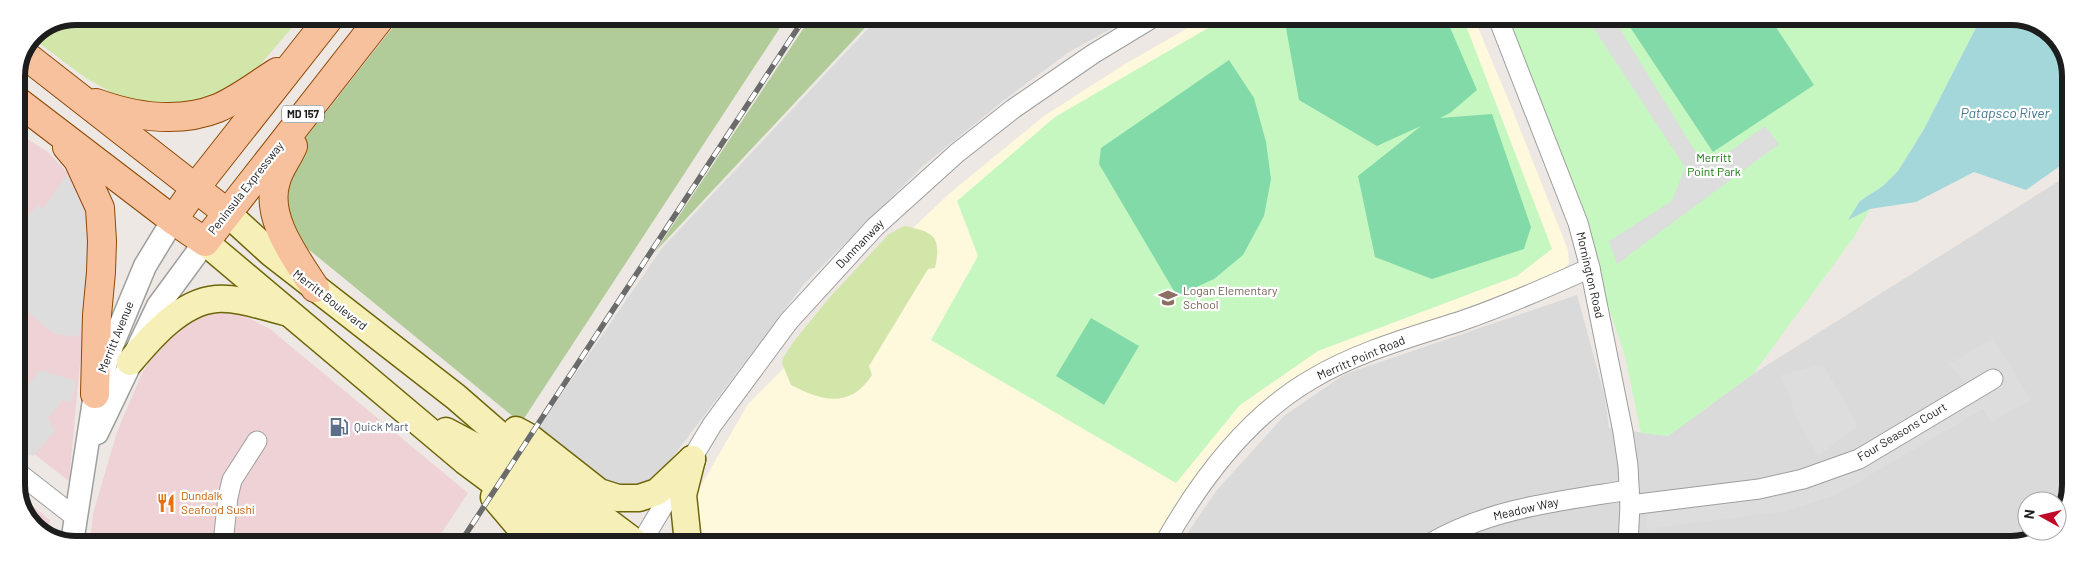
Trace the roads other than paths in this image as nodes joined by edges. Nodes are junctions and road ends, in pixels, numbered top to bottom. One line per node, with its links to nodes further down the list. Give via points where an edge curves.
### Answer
1 (323, 25): 5 (main road)
2 (374, 25): 7 (main road, Peninsula Expressway / MD 157)
3 (1141, 25): 24 (street, Dunmanway, via 1013,109 957,153 875,227 789,321 712,425)
4 (1501, 25): 15 (street, Mornington Road, via 1578,223)
5 (299, 57): 8 (main road, via 246,93 218,108 197,114 137,115); 11 (main road)
6 (29, 58): 8 (main road, Merritt Boulevard)
7 (320, 93): 12 (main road, Peninsula Expressway / MD 157); 16 (main road, via 276,181 274,196 277,220)
8 (78, 97): 11 (main road, Merritt Boulevard)
9 (25, 107): 10 (main road)
10 (46, 124): 13 (main road); 20 (main road, via 78,160 100,208 102,264)
11 (196, 187): 12 (main road, Merritt Boulevard); 13 (main road)
12 (226, 212): 14 (main road, Peninsula Expressway / MD 157); 16 (main road, Merritt Boulevard)
13 (174, 220): 14 (main road); 20 (street, Merritt Avenue, via 145,266)
14 (205, 242): 17 (main road); 18 (street, Merritt Avenue, via 158,306)
15 (1590, 268): 28 (street, Mornington Road, via 1623,432); 38 (street, Merritt Point Road, via 1527,297 1364,354 1312,379 1244,433 1210,474)
16 (315, 288): 21 (main road, Merritt Boulevard)
17 (289, 312): 18 (main road, via 242,302 205,301 155,332); 22 (main road)
18 (130, 362): 26 (street, Merritt Avenue)
19 (1993, 379): 28 (street, Four Seasons Court, via 1859,459 1803,479 1759,489)
20 (95, 394): 26 (street, Merritt Avenue)
21 (456, 397): 24 (main road, via 529,437 599,492 616,497 639,498 657,492); 35 (main road, Merritt Boulevard, via 547,476)
22 (401, 407): 25 (main road); 34 (main road, via 478,448)
23 (256, 441): 31 (street, via 232,480)
24 (692, 459): 36 (street, Dunmanway); 37 (main road, via 683,495)
25 (465, 461): 32 (main road); 33 (main road)
26 (84, 463): 29 (street, Merritt Avenue)
27 (25, 478): 29 (street)
28 (1630, 498): 39 (street, Meadow Way, via 1545,503 1497,514); 40 (street, Mornington Road)
29 (75, 517): 30 (street, Merritt Avenue)
30 (73, 536)
31 (223, 536)
32 (527, 536)
33 (565, 536)
34 (592, 536)
35 (627, 536)
36 (645, 536)
37 (687, 536)
38 (1169, 536)
39 (1444, 536)
40 (1628, 536)

